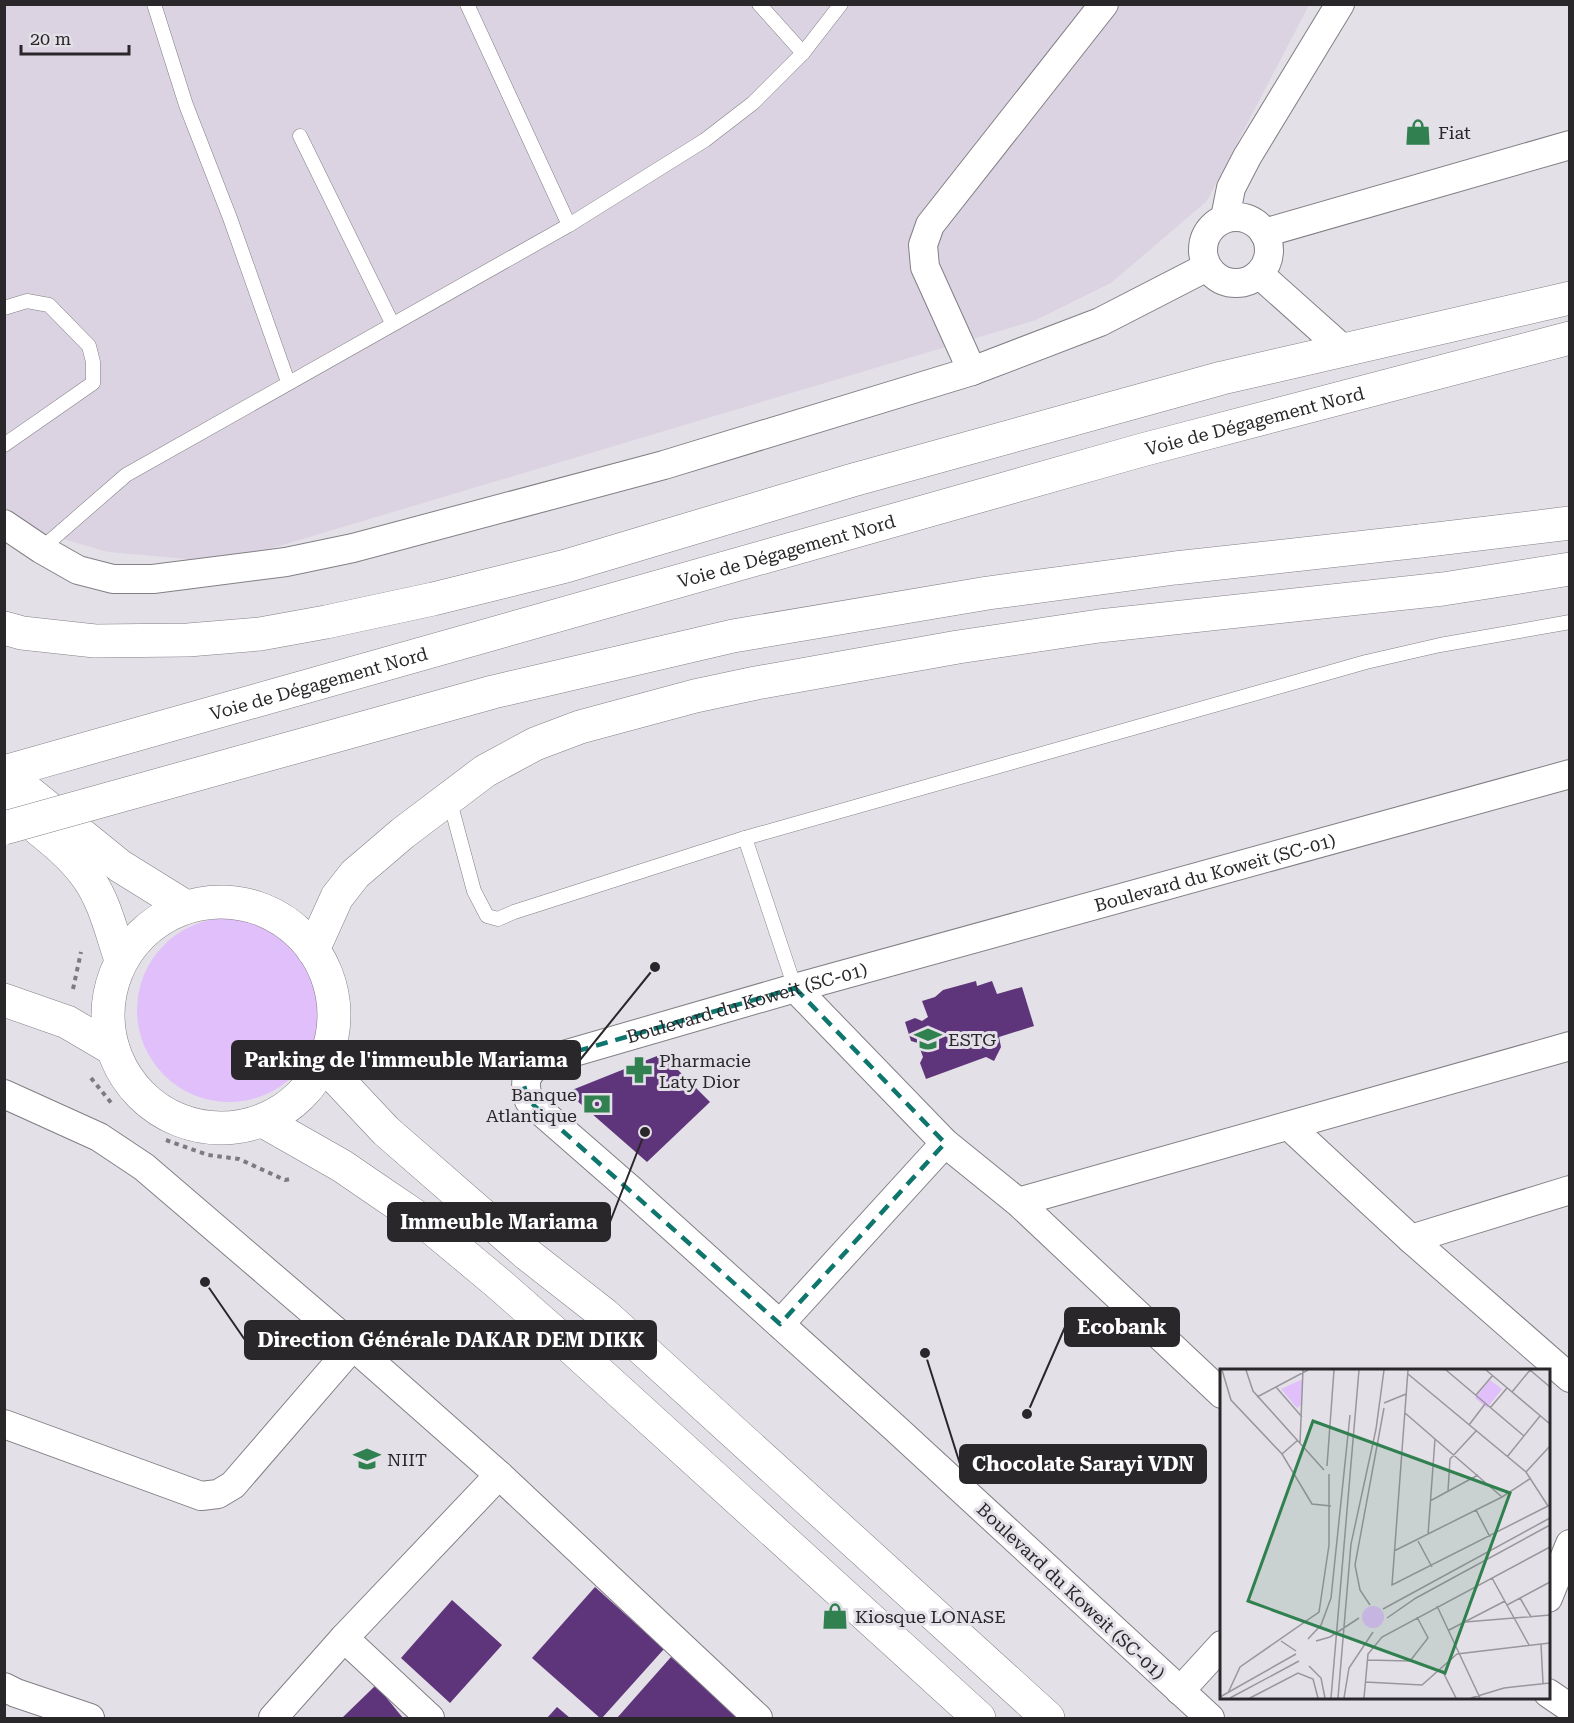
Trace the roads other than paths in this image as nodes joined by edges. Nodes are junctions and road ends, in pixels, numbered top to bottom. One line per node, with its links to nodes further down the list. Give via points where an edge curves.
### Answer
1 (154, 4): 21 (lane, via 186,105)
2 (467, 4): 11 (lane)
3 (759, 4): 7 (lane)
4 (841, 4): 7 (lane)
5 (1104, 4): 20 (street, via 926,235 925,267)
6 (1340, 4): 10 (street, via 1247,158 1231,188)
7 (803, 53): 11 (lane, via 753,103 705,140)
8 (300, 136): 17 (lane)
9 (1569, 145): 12 (street)
10 (1225, 218): 12 (street, via 1240,217 1254,222); 13 (street, via 1212,226 1204,238)
11 (568, 225): 17 (lane)
12 (1264, 233): 14 (street, via 1267,261)
13 (1207, 267): 14 (street, via 1218,278 1232,283); 20 (street, via 1100,322)
14 (1259, 274): 19 (street)
15 (1569, 298): 19 (main road)
16 (4, 308): 22 (lane, via 27,301 49,305 89,346 93,362 93,383)
17 (392, 323): 21 (lane)
18 (1569, 338): 29 (main road, Voie de Dégagement Nord, via 1142,450)
19 (1344, 350): 28 (main road, via 1222,378 864,477 566,566 326,622 260,634 188,640 95,641)
20 (972, 371): 25 (street, via 664,465 353,548 286,562 215,573 113,579 78,570)
21 (288, 382): 25 (lane, via 126,475)
22 (4, 445)
23 (1569, 523): 33 (main road, bridge, via 988,593 733,636 493,692)
24 (4, 524): 25 (street)
25 (41, 549)
26 (1569, 569): 31 (main road, via 1443,589 1099,626 756,683 580,726 535,744)
27 (1569, 622): 34 (lane, via 1366,662)
28 (4, 628)
29 (4, 772): 35 (main road, via 120,866)
30 (1569, 774): 38 (street, Boulevard du Koweit (SC-01))
31 (448, 797): 34 (lane, via 474,891 487,916 498,919); 36 (main road, via 355,874 337,897)
32 (4, 801): 37 (main road, via 63,851 89,879)
33 (4, 828)
34 (745, 838): 38 (lane)
35 (186, 907): 36 (main road, via 214,902 243,904 270,913 294,929); 37 (main road, via 153,925)
36 (313, 950): 42 (main road, via 330,986 334,1025)
37 (121, 960): 41 (main road, via 108,1004)
38 (795, 988): 46 (street); 50 (street, Boulevard du Koweit (SC-01), via 543,1061 530,1071 524,1086 529,1101)
39 (4, 1000): 41 (main road, via 67,1022)
40 (1569, 1046): 45 (street)
41 (113, 1049): 44 (main road, via 126,1077 146,1101 172,1118 202,1127 223,1128)
42 (323, 1064): 44 (main road, via 299,1098); 69 (main road, via 386,1131 527,1254 605,1315)
43 (6, 1099): 51 (street, via 99,1137 144,1167)
44 (263, 1121): 68 (main road, via 342,1166 427,1224 499,1284)
45 (1289, 1126): 48 (street); 49 (street)
46 (945, 1143): 48 (street); 50 (street)
47 (1569, 1190): 49 (street)
48 (1018, 1202): 53 (street)
49 (1411, 1239): 52 (street)
50 (780, 1324): 60 (street, Boulevard du Koweit (SC-01))
51 (353, 1346): 54 (street, via 233,1485 219,1494 201,1496); 55 (street)
52 (1569, 1378)
53 (1220, 1393)
54 (4, 1424)
55 (498, 1475): 58 (street); 67 (street)
56 (1569, 1544): 57 (street)
57 (1550, 1593)
58 (344, 1638): 65 (street); 66 (street)
59 (1220, 1646): 60 (street)
60 (1180, 1691): 70 (street, Boulevard du Koweit (SC-01))
61 (1550, 1694): 63 (street)
62 (8, 1695): 64 (street)
63 (1569, 1708)
64 (90, 1719)
65 (273, 1719)
66 (430, 1719)
67 (758, 1719)
68 (979, 1719)
69 (1048, 1719)
70 (1210, 1719)

